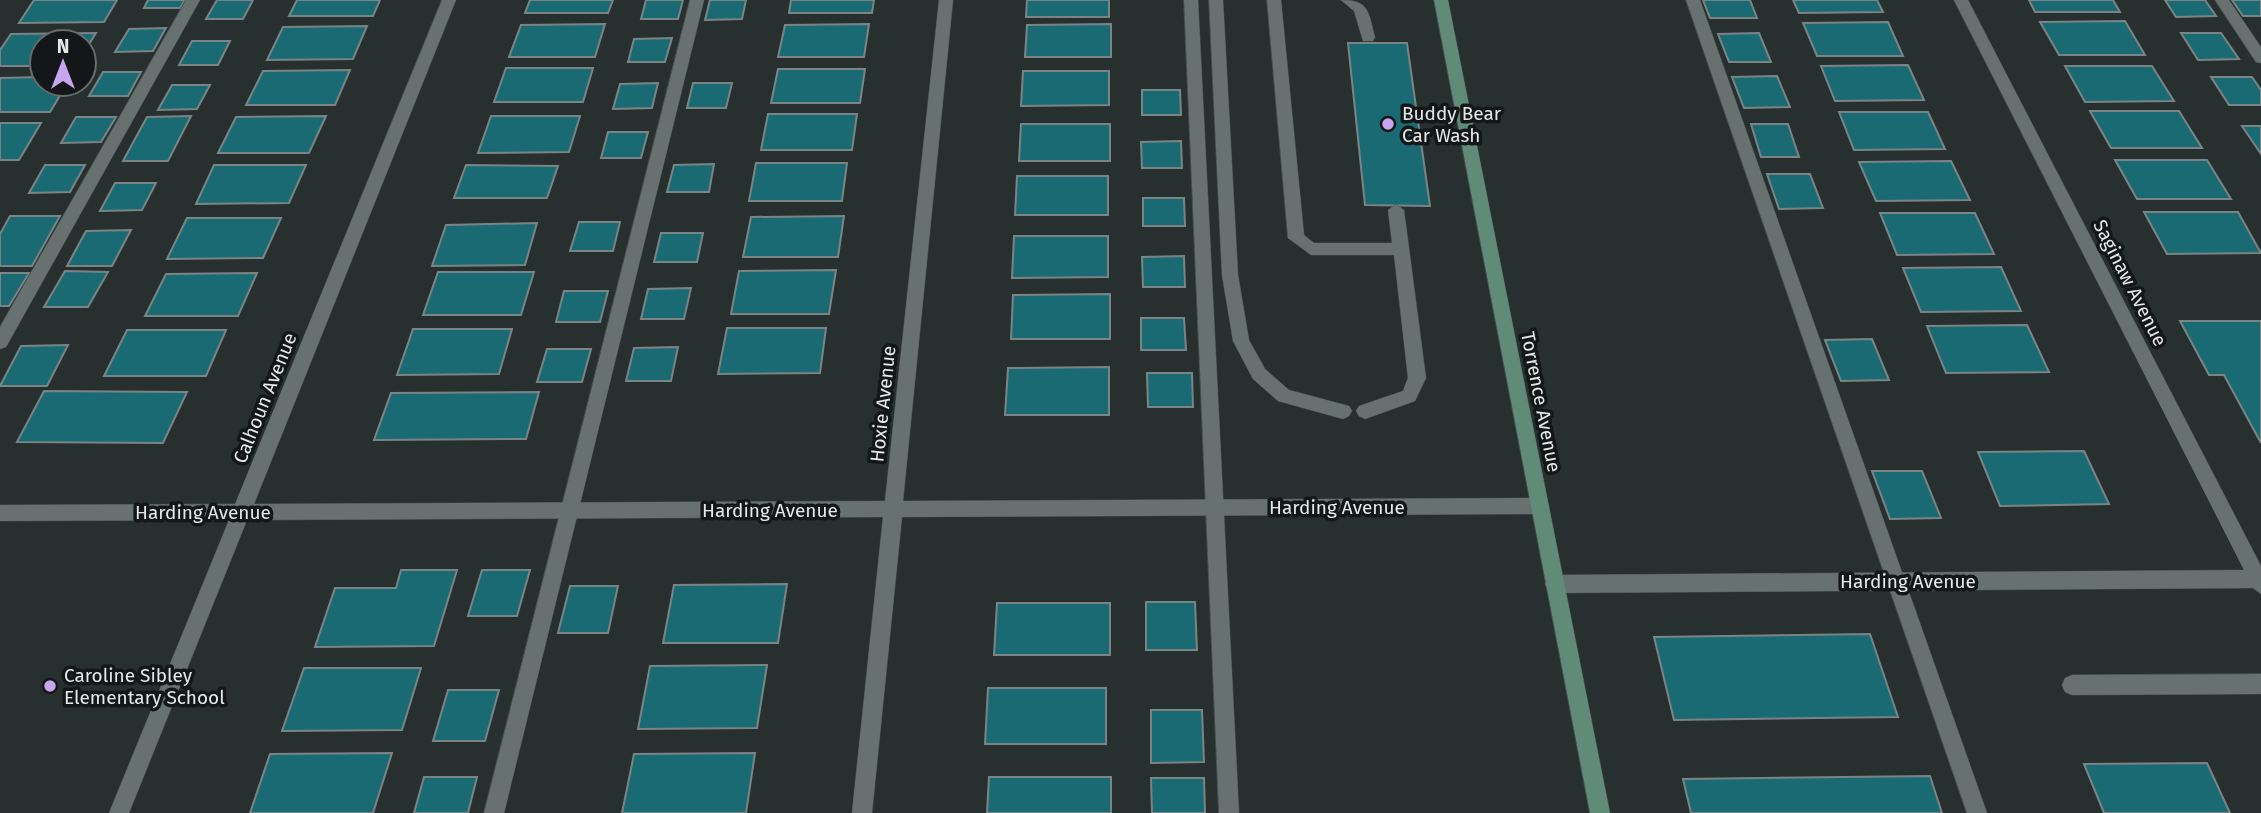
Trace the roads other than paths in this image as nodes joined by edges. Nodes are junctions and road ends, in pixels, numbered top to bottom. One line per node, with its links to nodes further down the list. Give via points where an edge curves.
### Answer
1 (193, 0): 17 (street)
2 (449, 0): 24 (street, Calhoun Avenue)
3 (697, 0): 23 (street)
4 (946, 0): 22 (street, Hoxie Avenue)
5 (1191, 0): 21 (street)
6 (1216, 0): 18 (street, via 1230,275 1241,341 1259,374 1284,396)
7 (1274, 0): 16 (street, via 1296,238 1311,249)
8 (1348, 0): 13 (street, via 1360,9)
9 (1441, 0): 20 (main road, Torrence Avenue)
10 (1693, 0): 26 (street)
11 (1961, 0): 27 (street, Saginaw Avenue)
12 (2222, 0): 14 (street)
13 (1368, 37)
14 (2261, 58)
15 (1396, 210): 16 (street)
16 (1401, 249): 19 (street, via 1417,378 1409,396)
17 (0, 342)
18 (1343, 411)
19 (1365, 411)
20 (1540, 506): 21 (street, Harding Avenue); 28 (main road, Torrence Avenue)
21 (1214, 508): 22 (street, Harding Avenue); 34 (street)
22 (894, 509): 23 (street, Harding Avenue); 33 (street, Hoxie Avenue)
23 (570, 511): 24 (street, Harding Avenue); 32 (street)
24 (241, 512): 25 (street, Harding Avenue); 31 (street, Calhoun Avenue)
25 (0, 513)
26 (1896, 581): 27 (street, Harding Avenue); 28 (street, Harding Avenue); 36 (street)
27 (2260, 581)
28 (1555, 584): 35 (main road, Torrence Avenue)
29 (2261, 684): 30 (street)
30 (2072, 685)
31 (119, 813)
32 (494, 813)
33 (862, 813)
34 (1229, 813)
35 (1600, 813)
36 (1977, 813)

